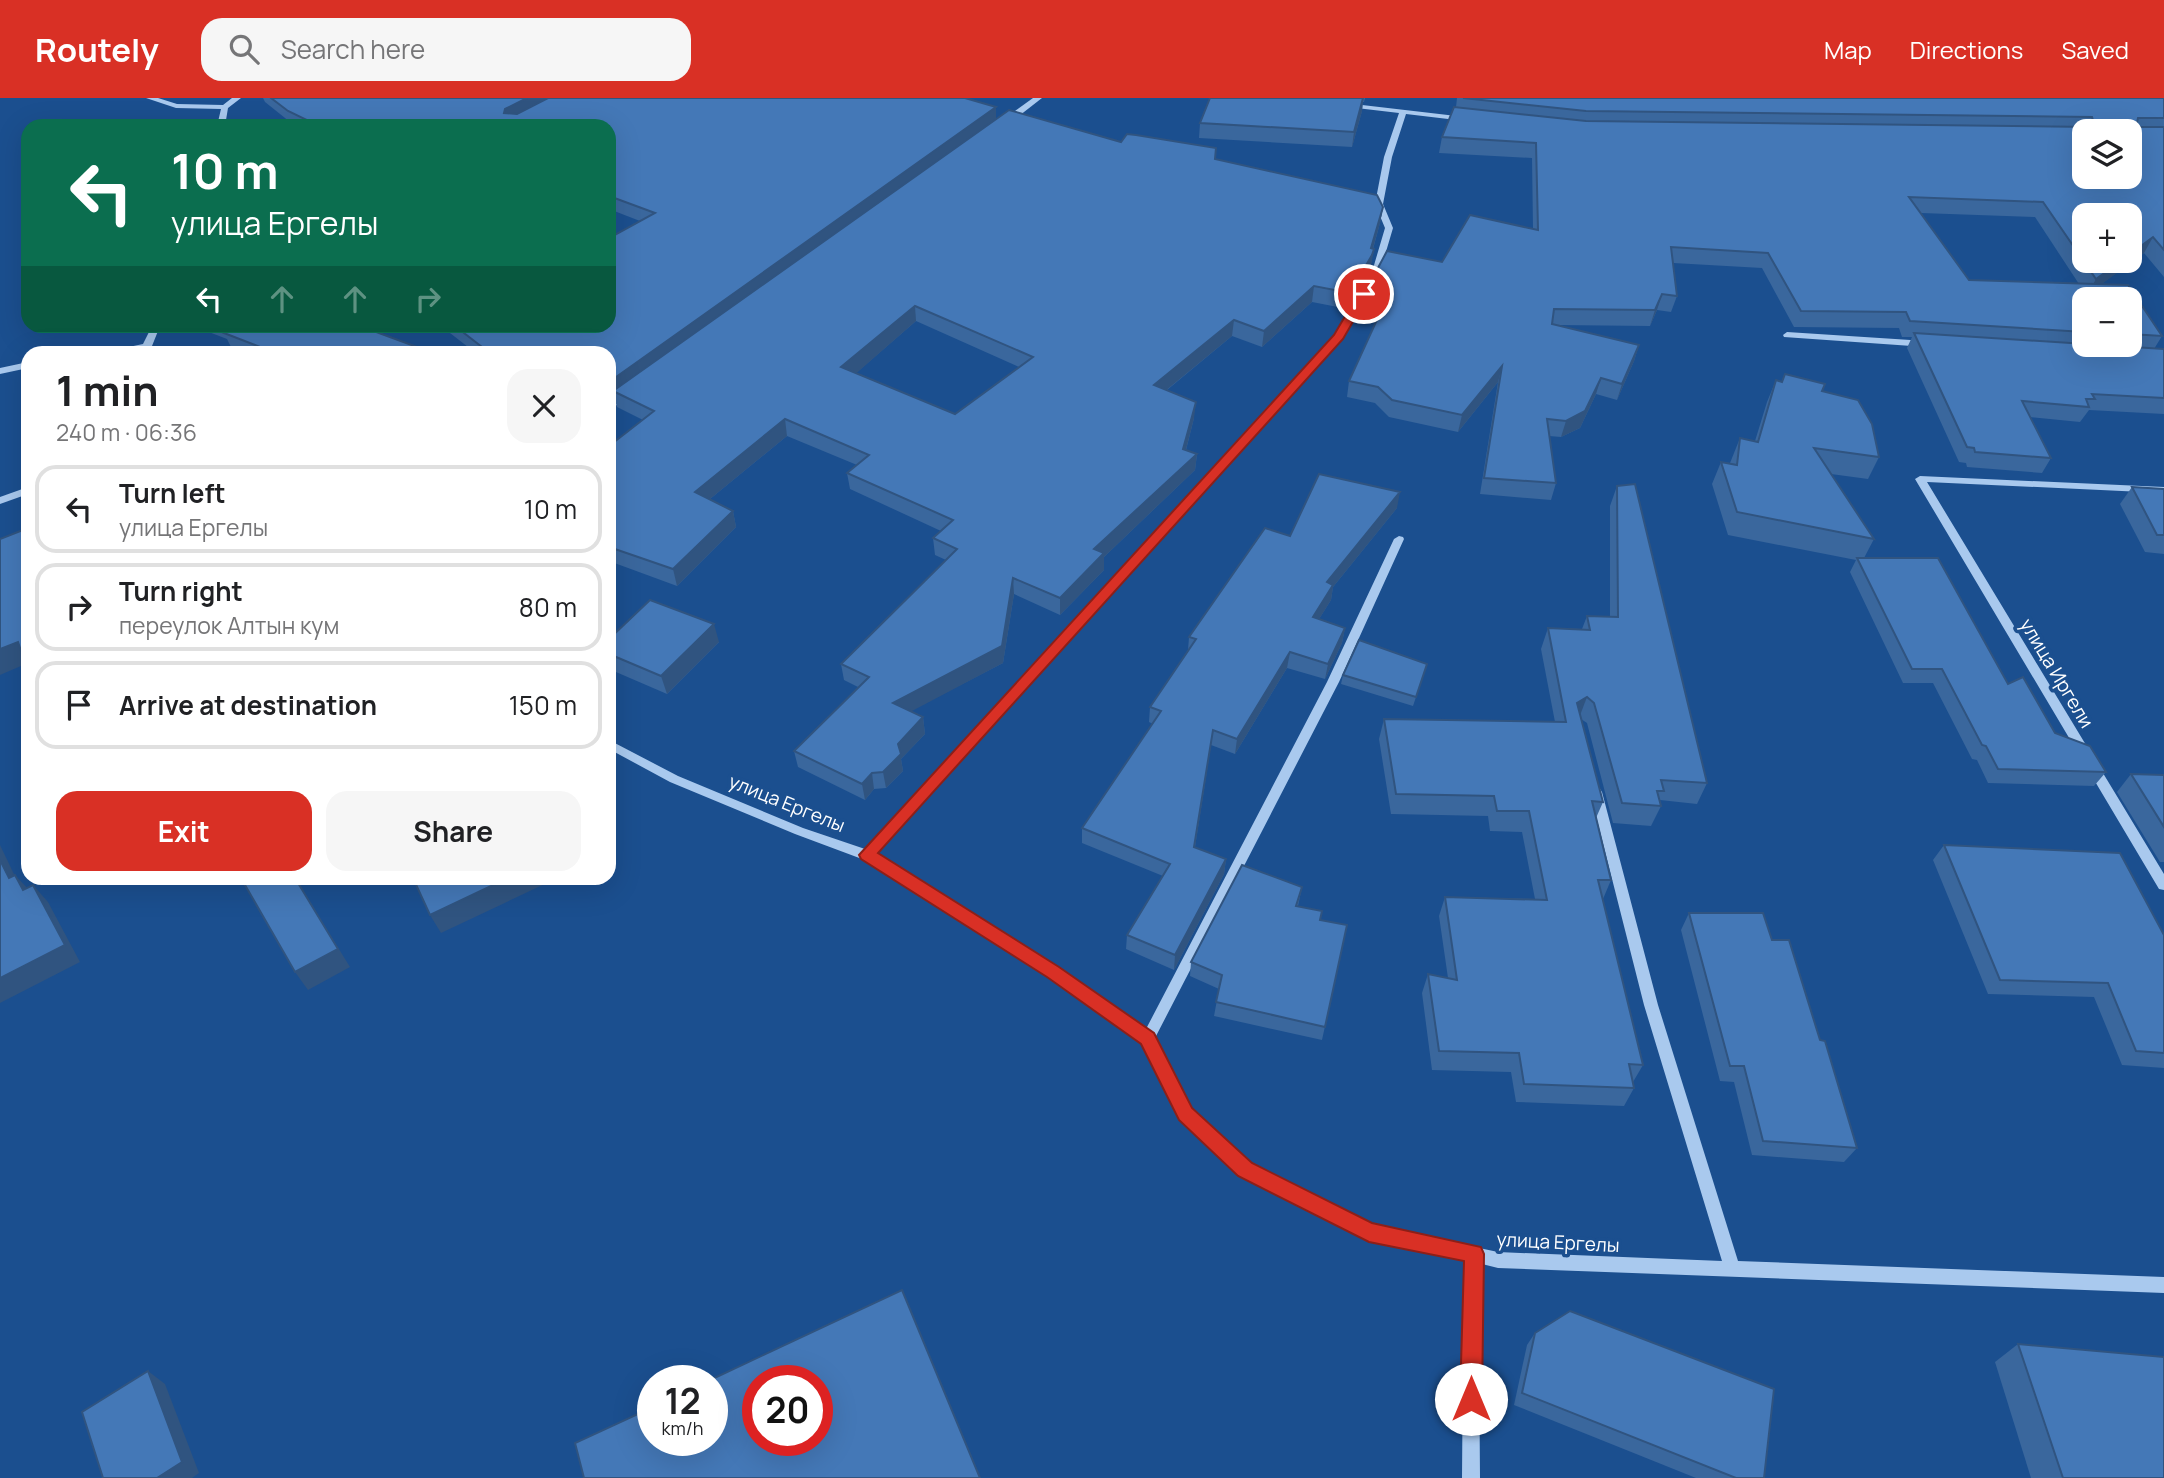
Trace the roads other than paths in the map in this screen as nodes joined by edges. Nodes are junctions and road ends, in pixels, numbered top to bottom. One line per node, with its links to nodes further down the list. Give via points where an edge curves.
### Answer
1 (150, 98): 5 (street, via 176,106)
2 (237, 98): 5 (street)
3 (1038, 98): 9 (street)
4 (1343, 105): 6 (street)
5 (225, 107): 7 (street)
6 (1403, 113): 8 (street); 23 (street, via 1379,204 1389,228 1386,239 1376,272 1339,337)
7 (222, 119)
8 (1472, 120)
9 (1000, 126)
10 (1787, 335): 11 (street)
11 (1939, 345)
12 (21, 366): 13 (street)
13 (0, 371)
14 (642, 383): 15 (street)
15 (616, 402)
16 (1920, 479): 17 (street); 24 (street, улица Иргели)
17 (2164, 490)
18 (21, 494): 19 (street)
19 (0, 501)
20 (1399, 539): 25 (street, via 1333,682)
21 (616, 748): 23 (street, улица Ергелы, via 674,779)
22 (1592, 777): 27 (street, via 1651,1005)
23 (867, 855): 25 (street, улица Ергелы)
24 (2164, 885)
25 (1148, 1038): 26 (street, улица Ергелы, via 1185,1114 1245,1169 1369,1232)
26 (1474, 1254): 27 (street, улица Ергелы, via 1498,1260); 29 (street)
27 (1733, 1270): 28 (street, улица Ергелы)
28 (2164, 1285)
29 (1471, 1478)

